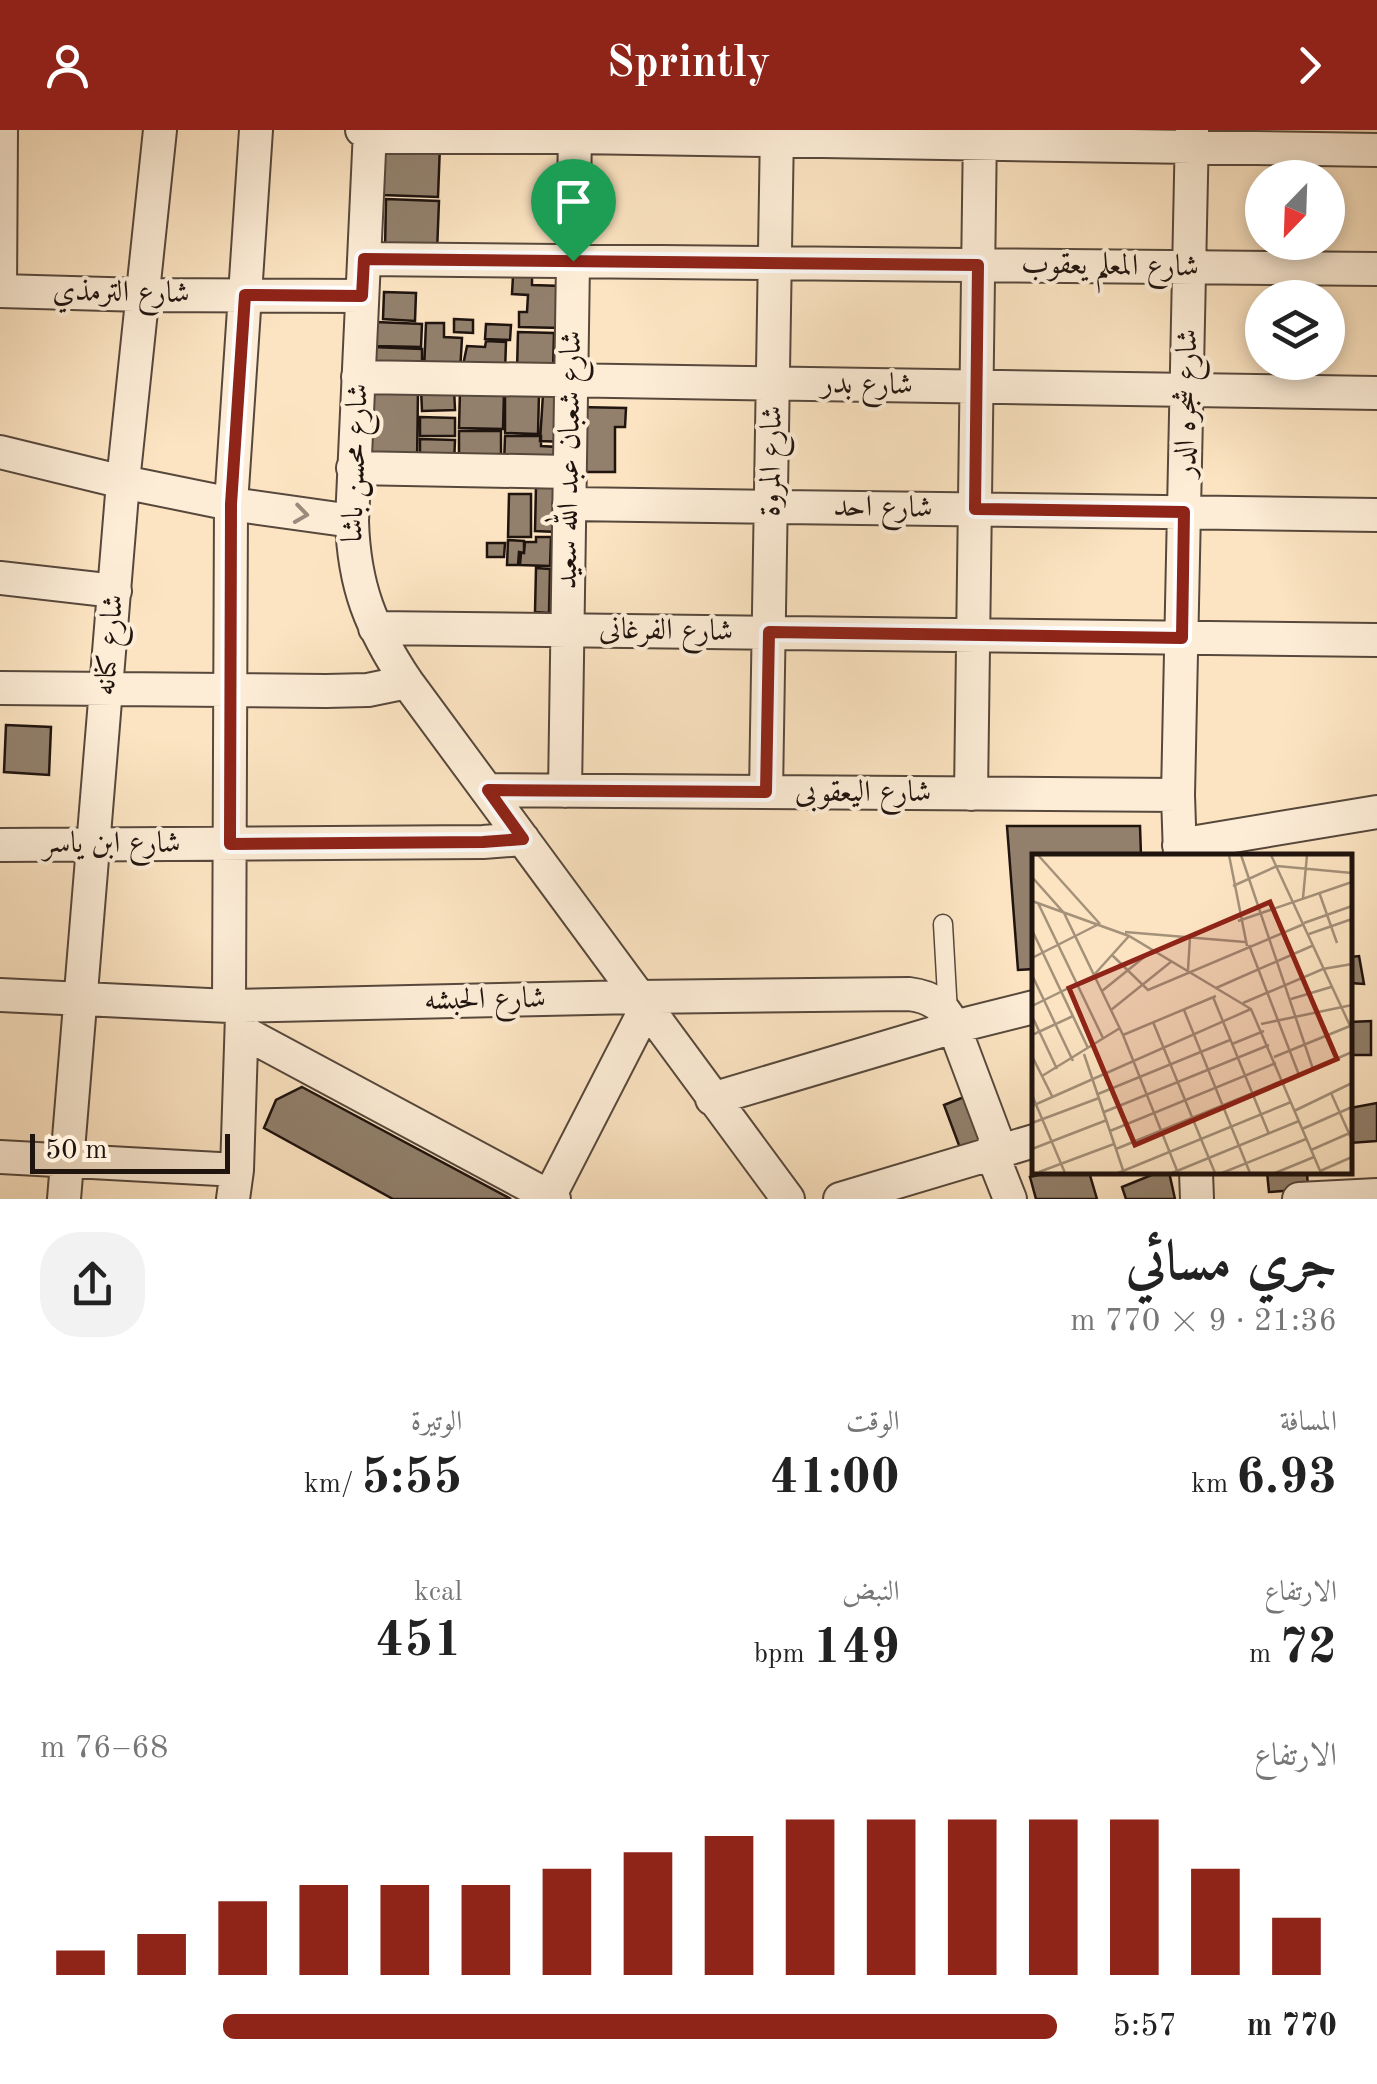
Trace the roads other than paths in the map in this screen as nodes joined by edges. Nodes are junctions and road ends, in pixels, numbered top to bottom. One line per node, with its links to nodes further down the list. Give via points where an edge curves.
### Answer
1 (1, 130): 16 (street)
2 (160, 130): 17 (street, شارع كنانه)
3 (256, 130): 18 (street)
4 (367, 132): 5 (street); 10 (street, شارع محسن باشا)
5 (575, 134): 6 (street); 11 (street, شارع شعبان عبد الله سعيد)
6 (777, 135): 7 (street); 12 (street, شارع المروة)
7 (980, 137): 8 (street); 13 (street)
8 (1192, 138): 9 (street); 14 (street, شارع شجره الدر)
9 (1377, 150)
10 (364, 259): 11 (street, شارع المعلم يعقوب); 19 (street, شارع محسن باشا)
11 (573, 261): 12 (street, شارع المعلم يعقوب); 21 (street, شارع شعبان عبد الله سعيد)
12 (775, 263): 13 (street, شارع المعلم يعقوب); 22 (street, شارع المروة)
13 (978, 265): 14 (street, شارع المعلم يعقوب); 23 (street)
14 (1189, 267): 15 (street, شارع المعلم يعقوب); 24 (street, شارع شجره الدر)
15 (1377, 269)
16 (0, 291): 17 (street, شارع الترمذي)
17 (143, 295): 18 (street, شارع الترمذي); 28 (street, شارع كنانه)
18 (245, 295): 19 (street, شارع الترمذي); 30 (street)
19 (362, 296): 20 (street, شارع محسن باشا)
20 (358, 377): 21 (street, شارع بدر); 27 (street, شارع محسن باشا)
21 (571, 380): 22 (street, شارع بدر); 29 (street, شارع شعبان عبد الله سعيد)
22 (773, 384): 23 (street, شارع بدر); 31 (street, شارع المروة)
23 (976, 387): 24 (street, شارع بدر); 32 (street)
24 (1187, 390): 25 (street, شارع بدر); 33 (street, شارع شجره الدر)
25 (1377, 393)
26 (0, 452): 28 (street)
27 (353, 468): 29 (street, شارع احد); 35 (street, شارع محسن باشا)
28 (123, 482): 30 (street); 37 (street, شارع كنانه)
29 (569, 488): 31 (street, شارع احد); 39 (street, شارع شعبان عبد الله سعيد)
30 (231, 504): 35 (street, one-way to 35); 47 (street)
31 (770, 506): 32 (street, شارع احد); 40 (street, شارع المروة)
32 (975, 509): 33 (street, شارع احد); 41 (street)
33 (1184, 512): 34 (street, شارع احد); 42 (street, شارع شجره الدر)
34 (1377, 515)
35 (352, 521): 38 (street, شارع محسن باشا, via 353,558)
36 (0, 578): 37 (street)
37 (115, 591): 46 (street, شارع كنانه)
38 (375, 628): 39 (street, شارع الفرغانى); 44 (street, شارع محسن باشا)
39 (567, 630): 40 (street, شارع الفرغانى); 49 (street, شارع شعبان عبد الله سعيد)
40 (769, 632): 41 (street, شارع الفرغانى); 50 (street, شارع المروة)
41 (973, 635): 42 (street, شارع الفرغانى); 51 (street)
42 (1182, 638): 43 (street, شارع الفرغانى); 52 (street, شارع شجره الدر)
43 (1377, 640)
44 (408, 682): 47 (street, via 368,690); 48 (street, شارع محسن باشا)
45 (0, 688): 46 (street)
46 (106, 688): 47 (street); 57 (street, شارع كنانه)
47 (230, 691): 58 (street)
48 (488, 790): 49 (street, شارع اليعقوبى); 54 (street, شارع محسن باشا)
49 (565, 791): 50 (street, شارع اليعقوبى)
50 (766, 792): 51 (street, شارع اليعقوبى)
51 (971, 794): 52 (street, شارع اليعقوبى)
52 (1178, 795): 59 (street, شارع شجره الدر)
53 (1377, 812): 55 (street)
54 (523, 839): 58 (street, شارع ابن ياسر); 63 (street, شارع محسن باشا)
55 (1303, 841): 59 (street)
56 (0, 844): 57 (street, شارع ابن ياسر)
57 (93, 844): 58 (street, شارع ابن ياسر); 62 (street, شارع كنانه)
58 (230, 844): 65 (street)
59 (1180, 851)
60 (943, 924): 66 (lane)
61 (0, 996): 62 (street, شارع الحبشه)
62 (80, 999): 65 (street, شارع الحبشه); 71 (street, شارع كنانه)
63 (641, 1003): 65 (street, شارع الحبشه); 66 (street, شارع الحبشه, via 909,994 937,1002); 67 (street, شارع محسن باشا); 75 (street)
64 (1032, 1006): 66 (street)
65 (238, 1015): 73 (street); 75 (street)
66 (951, 1020): 67 (street); 69 (street)
67 (712, 1098): 78 (street, شارع محسن باشا)
68 (1032, 1142): 69 (street)
69 (994, 1152): 79 (street); 80 (street)
70 (0, 1157): 71 (street)
71 (66, 1161): 73 (street); 77 (street, شارع كنانه)
72 (1196, 1174): 81 (street)
73 (235, 1184)
74 (1377, 1195): 76 (street)
75 (552, 1198)
76 (1318, 1198): 82 (street)
77 (64, 1199)
78 (788, 1199)
79 (840, 1199)
80 (1010, 1199)
81 (1198, 1199)
82 (1299, 1199)

